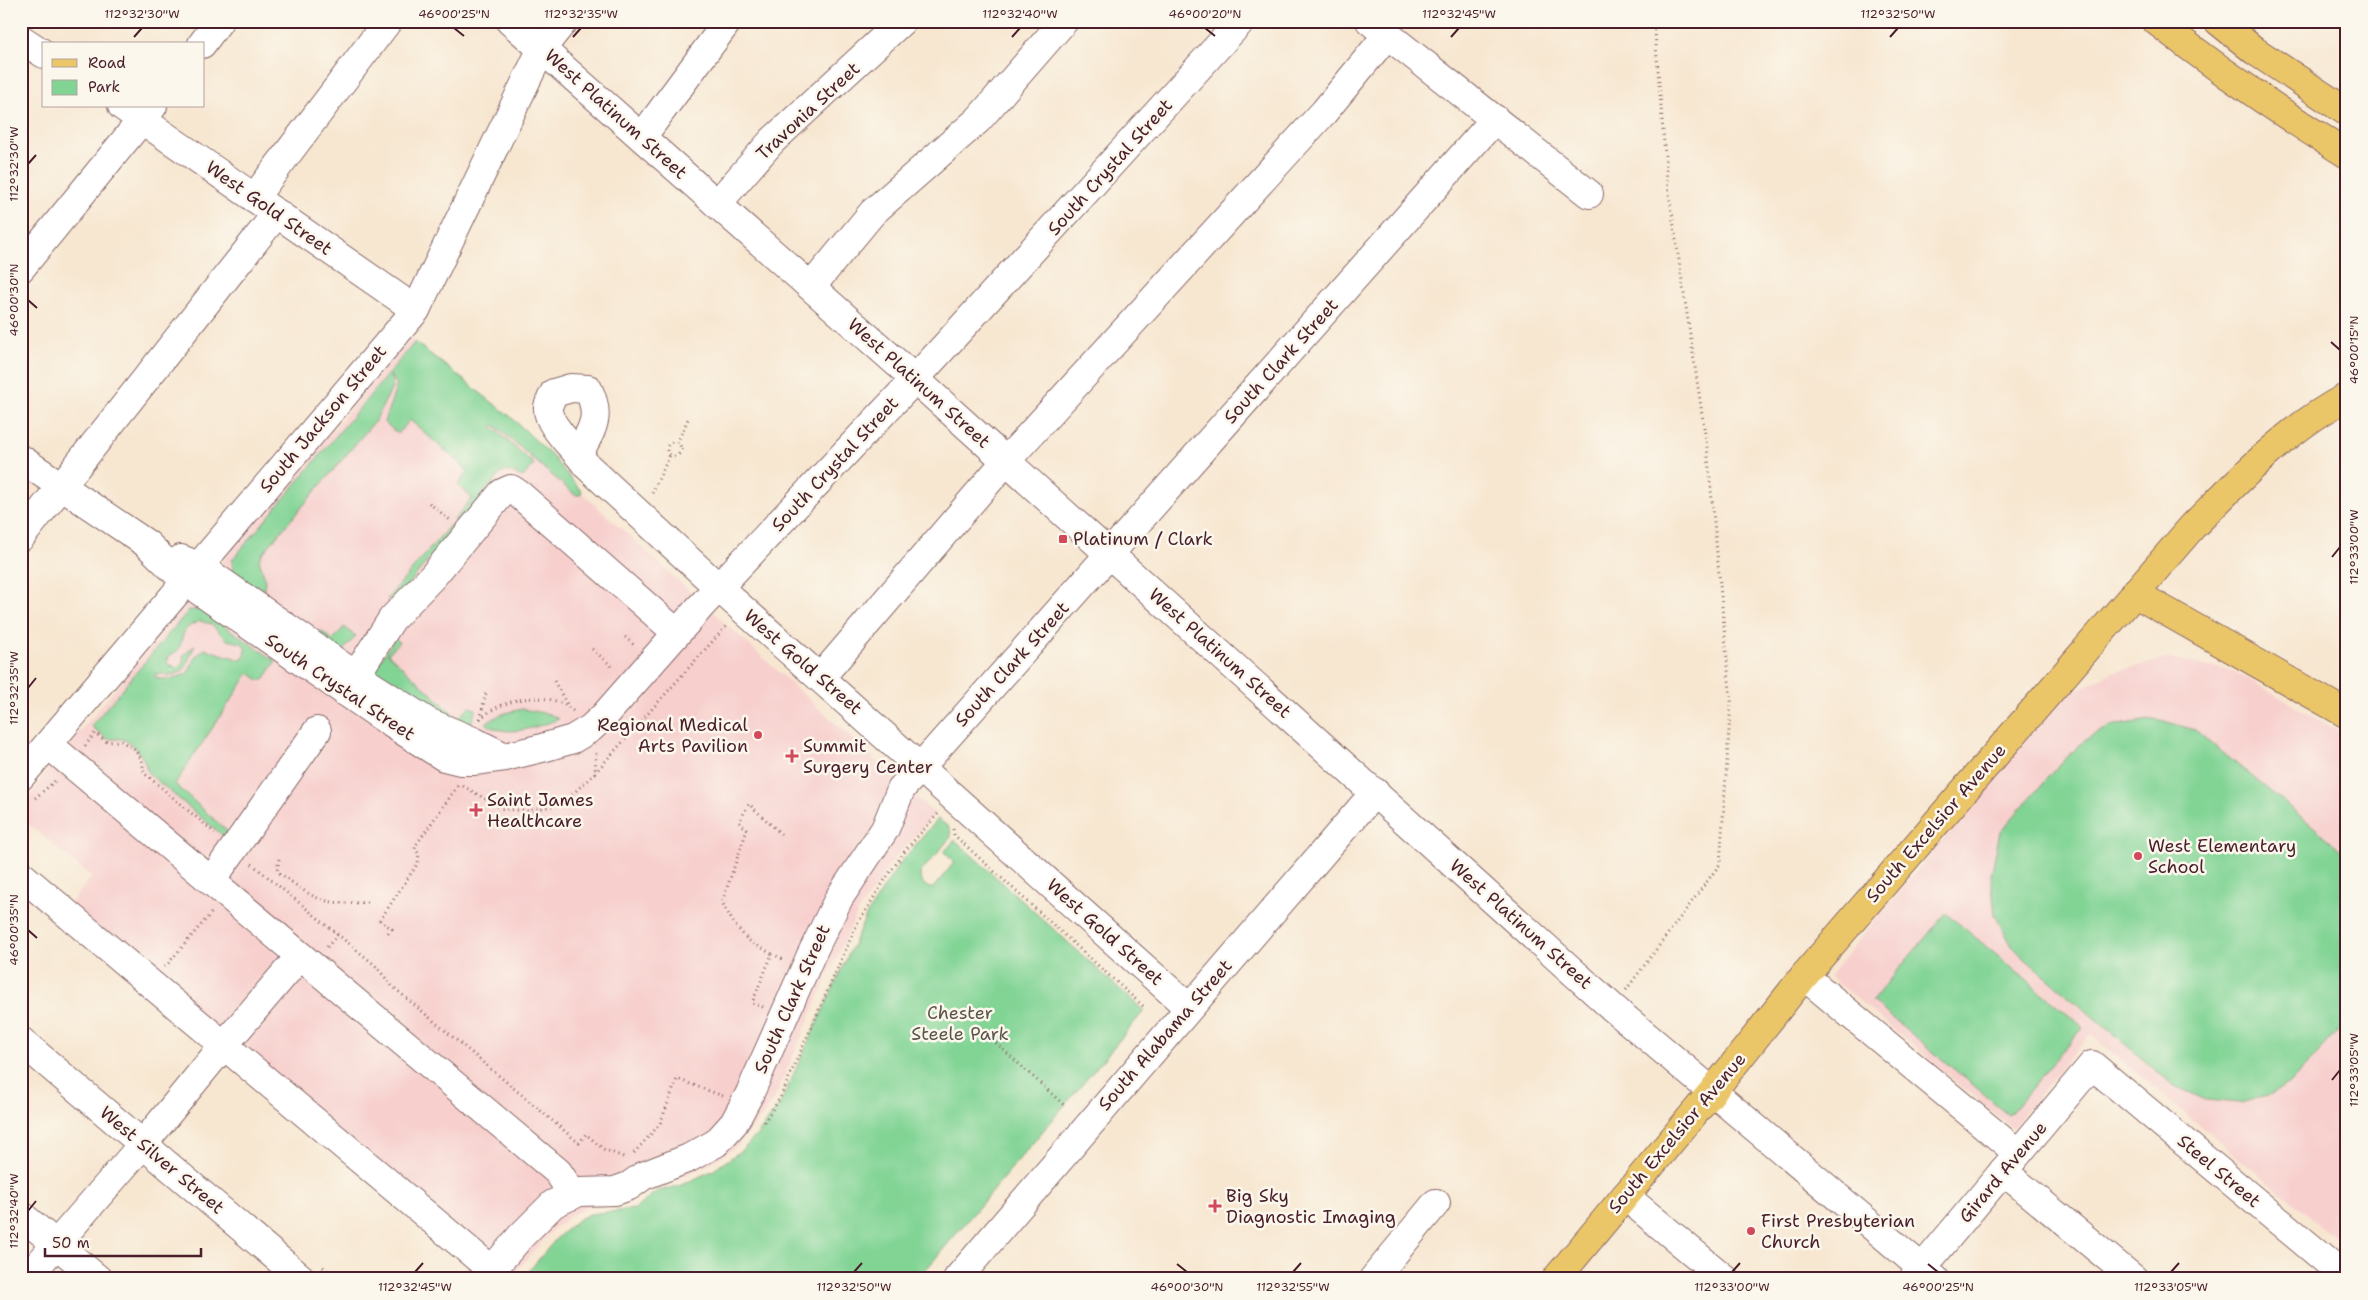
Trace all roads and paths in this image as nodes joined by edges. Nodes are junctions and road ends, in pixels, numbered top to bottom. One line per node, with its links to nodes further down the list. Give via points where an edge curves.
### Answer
1 (30, 21): 14 (street)
2 (220, 21): 16 (street)
3 (388, 21): 25 (street)
4 (510, 21): 17 (street, West Platinum Street)
5 (564, 21): 17 (street, South Jackson Street)
6 (728, 21): 22 (street)
7 (902, 21): 26 (street, Travonia Street, via 772,141)
8 (1064, 21): 29 (street, via 978,120 873,212)
9 (1241, 21): 31 (street, South Crystal Street)
10 (1654, 21): 87 (path, via 1667,180 1707,446 1731,701 1720,864)
11 (2156, 21): 23 (main road, via 2279,111)
12 (2218, 21): 20 (main road, via 2262,56)
13 (1378, 28): 21 (street); 38 (street, via 1324,112)
14 (21, 32)
15 (21, 39): 18 (street)
16 (204, 42)
17 (542, 48): 22 (street, West Platinum Street); 30 (street, South Jackson Street)
18 (42, 53)
19 (139, 111): 25 (street, West Gold Street); 28 (street)
20 (2347, 112)
21 (1495, 119): 24 (street); 44 (street, South Clark Street)
22 (642, 137): 26 (street, West Platinum Street)
23 (2347, 154)
24 (1589, 194)
25 (254, 198): 27 (street, West Gold Street)
26 (717, 204): 29 (street, West Platinum Street)
27 (277, 213): 30 (street, West Gold Street); 39 (street)
28 (21, 268)
29 (810, 287): 31 (street, West Platinum Street)
30 (416, 310): 45 (street, South Jackson Street)
31 (915, 379): 38 (street, West Platinum Street); 46 (street, South Crystal Street)
32 (2347, 397): 47 (main road, South Excelsior Avenue, via 2297,430 2242,476)
33 (688, 419): 34 (path)
34 (677, 442): 36 (path, via 667,445); 36 (path, via 680,452)
35 (579, 453): 46 (street, West Gold Street, via 586,465 625,503)
36 (670, 455): 40 (path)
37 (21, 459): 39 (street, South Crystal Street)
38 (1006, 461): 44 (street, West Platinum Street); 52 (street)
39 (62, 486): 43 (street); 45 (street, South Crystal Street)
40 (651, 496)
41 (429, 503): 42 (path)
42 (451, 521)
43 (21, 537)
44 (1109, 554): 66 (street, South Clark Street); 71 (street, West Platinum Street)
45 (192, 573): 54 (street, South Crystal Street); 64 (street, South Jackson Street)
46 (718, 587): 49 (street, South Crystal Street); 52 (street, West Gold Street)
47 (2134, 593): 57 (main road); 84 (main road, South Excelsior Avenue)
48 (724, 629): 67 (path)
49 (677, 633): 54 (street, South Crystal Street, via 591,728 573,739 505,757 460,761 444,756); 54 (street, via 510,489 502,493 433,576 392,619)
50 (592, 649): 51 (path)
51 (616, 669)
52 (821, 677): 66 (street, West Gold Street)
53 (554, 682): 56 (path)
54 (350, 683)
55 (486, 693): 59 (path)
56 (569, 707): 58 (path, via 576,714); 59 (path, via 546,699 508,701)
57 (2347, 714)
58 (568, 718)
59 (480, 719): 60 (path)
60 (476, 724)
61 (91, 730): 63 (path)
62 (317, 731): 78 (street)
63 (96, 733): 65 (path); 75 (path, via 107,742 121,741 134,749 142,760 144,773)
64 (49, 744): 70 (street, South Jackson Street); 78 (street)
65 (82, 749)
66 (920, 767): 86 (street, West Gold Street); 98 (street, South Clark Street, via 902,789 885,829 839,898 734,1123 716,1143 703,1151 643,1176 629,1186 615,1191)
67 (595, 773)
68 (58, 779): 70 (path)
69 (459, 784): 81 (path, via 416,845 418,864 380,920 392,928)
70 (28, 787)
71 (1375, 792): 86 (street, South Alabama Street); 87 (street, West Platinum Street)
72 (946, 820): 79 (path, via 938,813 908,847)
73 (952, 825): 85 (path, via 954,835)
74 (781, 834): 88 (path, via 749,804 739,822 747,830 722,902 734,924 748,940 772,954 752,1003)
75 (220, 836)
76 (279, 859): 80 (path, via 277,871 308,895 333,903)
77 (21, 875): 91 (street)
78 (211, 882): 83 (street)
79 (876, 894)
80 (367, 902)
81 (388, 933)
82 (338, 934): 93 (path, via 376,965 392,986 578,1143 586,1134 604,1149 628,1159 660,1124 677,1079 726,1098)
83 (300, 956): 91 (street); 98 (street, via 558,1172)
84 (1804, 976): 94 (main road, South Excelsior Avenue); 97 (street)
85 (1144, 1007)
86 (1188, 1007): 110 (street, South Alabama Street)
87 (1613, 1008): 94 (street, West Platinum Street)
88 (770, 1010)
89 (21, 1041): 96 (street, West Silver Street)
90 (996, 1042): 95 (path)
91 (224, 1045): 96 (street); 104 (street)
92 (2092, 1065): 97 (street, Girard Avenue); 106 (street, Steel Street)
93 (730, 1091)
94 (1712, 1092): 99 (main road, South Excelsior Avenue); 105 (street, West Platinum Street)
95 (1064, 1105)
96 (143, 1144): 102 (street); 103 (street, West Silver Street)
97 (2010, 1162): 105 (street, Girard Avenue); 114 (street)
98 (573, 1195): 104 (street, South Clark Street, via 553,1204)
99 (1626, 1196): 112 (main road, South Excelsior Avenue); 113 (street)
100 (1436, 1203): 111 (street)
101 (21, 1215): 102 (street)
102 (56, 1244): 107 (street); 108 (street)
103 (312, 1273): 109 (path)
104 (488, 1274)
105 (1924, 1275)
106 (2347, 1278)
107 (26, 1279)
108 (98, 1279)
109 (337, 1279)
110 (957, 1279)
111 (1373, 1279)
112 (1556, 1279)
113 (1725, 1279)
114 (2134, 1279)

